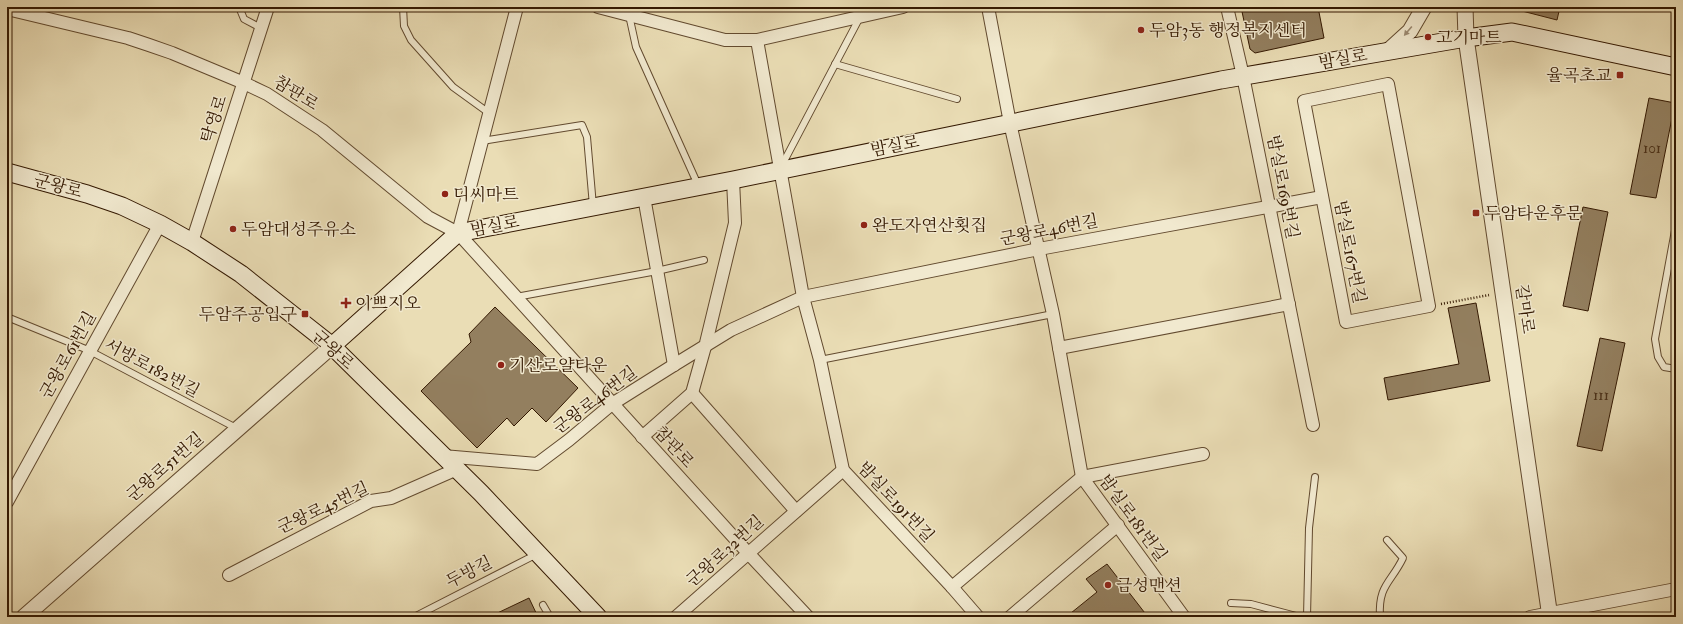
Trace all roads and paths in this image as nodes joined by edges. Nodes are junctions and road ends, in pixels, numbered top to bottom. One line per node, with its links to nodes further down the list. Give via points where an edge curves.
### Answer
1 (239, 7): 14 (lane, via 244,19)
2 (268, 7): 14 (street, 탁영로)
3 (403, 7): 23 (lane, via 404,26 421,53 453,87)
4 (517, 7): 23 (street)
5 (598, 7): 12 (street)
6 (903, 7): 13 (street)
7 (988, 7): 24 (street)
8 (1227, 7): 20 (street, 밤실로169번길)
9 (1424, 7): 17 (street, one-way to 17, via 1410,31)
10 (1465, 7): 15 (street, 갈마로)
11 (7, 9): 21 (street, 참판로, via 128,38)
12 (629, 15): 16 (street, via 725,40); 29 (lane, via 636,47)
13 (860, 16): 16 (street); 18 (lane)
14 (261, 28): 21 (street, 탁영로)
15 (1466, 38): 17 (main road, 밤실로); 19 (main road, 밤실로, via 1512,32); 41 (street, 갈마로)
16 (757, 40): 26 (street)
17 (1388, 51): 20 (main road, 밤실로)
18 (835, 64): 22 (lane); 26 (lane)
19 (1676, 67)
20 (1243, 76): 24 (main road, 밤실로); 33 (street, 밤실로169번길)
21 (244, 83): 36 (street, 참판로, via 279,101 322,130 428,216); 37 (street, 탁영로)
22 (957, 99)
23 (489, 112): 25 (street)
24 (1010, 123): 26 (main road, 밤실로); 38 (street, 밤실로181번길)
25 (482, 141): 32 (lane, via 582,125 587,137); 36 (street)
26 (779, 170): 28 (main road, 밤실로); 43 (street, 밤실로191번길)
27 (7, 172): 34 (main road, 군왕로, via 87,194 122,206)
28 (733, 180): 29 (main road, 밤실로); 49 (street, via 735,223)
29 (698, 187): 30 (main road, 밤실로)
30 (644, 197): 32 (main road, 밤실로); 40 (street)
31 (1322, 198): 33 (street, 군왕로46번길); 45 (street, 밤실로167번길, via 1346,322); 45 (street, 밤실로167번길, via 1304,102 1388,84)
32 (593, 206): 36 (main road, 밤실로)
33 (1270, 207): 38 (street, 군왕로46번길); 44 (street, 밤실로169번길)
34 (160, 224): 37 (main road, 군왕로); 51 (street, 군왕로61번길)
35 (1676, 225): 54 (lane, via 1654,339 1658,358 1664,367)
36 (458, 233): 42 (street, 참판로); 48 (main road, 밤실로)
37 (192, 242): 48 (main road, 군왕로, via 241,274)
38 (1039, 249): 43 (street, 군왕로46번길); 46 (street, 밤실로181번길)
39 (704, 260): 40 (lane)
40 (657, 271): 42 (lane); 53 (street)
41 (1503, 293): 45 (path); 77 (street, 갈마로)
42 (516, 297): 56 (street, 참판로)
43 (803, 297): 49 (street, 군왕로46번길, via 732,330); 52 (street, 밤실로191번길)
44 (1289, 304): 50 (street); 57 (street, 밤실로169번길)
45 (1429, 306)
46 (1053, 314): 50 (street, 밤실로181번길); 52 (lane)
47 (7, 317): 51 (lane, 서방로182번길)
48 (332, 346): 58 (street, 군왕로51번길); 61 (main road, 군왕로)
49 (705, 347): 53 (street, 군왕로46번길); 55 (street)
50 (1059, 348): 64 (street, 밤실로181번길)
51 (90, 351): 58 (lane, 서방로182번길); 66 (street, 군왕로61번길)
52 (820, 360): 63 (street, 밤실로191번길)
53 (674, 365): 56 (street, 군왕로46번길)
54 (1676, 369)
55 (692, 393): 59 (street); 67 (street)
56 (612, 404): 59 (street, 참판로); 61 (street, 군왕로46번길, via 537,464)
57 (1313, 425)
58 (238, 429): 78 (street, 군왕로51번길)
59 (642, 437): 70 (street, 참판로)
60 (1203, 454): 64 (street, 밤실로181번길)
61 (443, 456): 62 (main road, 군왕로)
62 (457, 469): 71 (main road, 군왕로); 72 (street, 군왕로45번길, via 390,498 371,501)
63 (843, 470): 67 (street, 군왕로32번길); 73 (street, 밤실로191번길)
64 (1082, 477): 68 (street, 밤실로181번길); 73 (street, 밤실로181번길)
65 (1315, 477): 88 (lane, via 1309,528)
66 (7, 502)
67 (796, 511): 70 (street, 군왕로32번길)
68 (1118, 525): 85 (street); 86 (street, 밤실로181번길)
69 (1387, 540): 89 (lane, via 1403,558 1382,592)
70 (748, 553): 82 (street, 군왕로32번길); 83 (street, 참판로)
71 (537, 554): 79 (lane, 두방길); 81 (main road, 군왕로)
72 (229, 575)
73 (952, 587): 84 (street, 밤실로191번길)
74 (1676, 589): 77 (street)
75 (1231, 603): 87 (lane, via 1252,604)
76 (543, 605): 80 (lane)
77 (1550, 615): 90 (street)
78 (24, 617)
79 (414, 617)
80 (550, 617)
81 (598, 617)
82 (676, 617)
83 (808, 617)
84 (978, 617)
85 (1010, 617)
86 (1184, 617)
87 (1300, 617)
88 (1307, 617)
89 (1380, 617)
90 (1530, 617)

